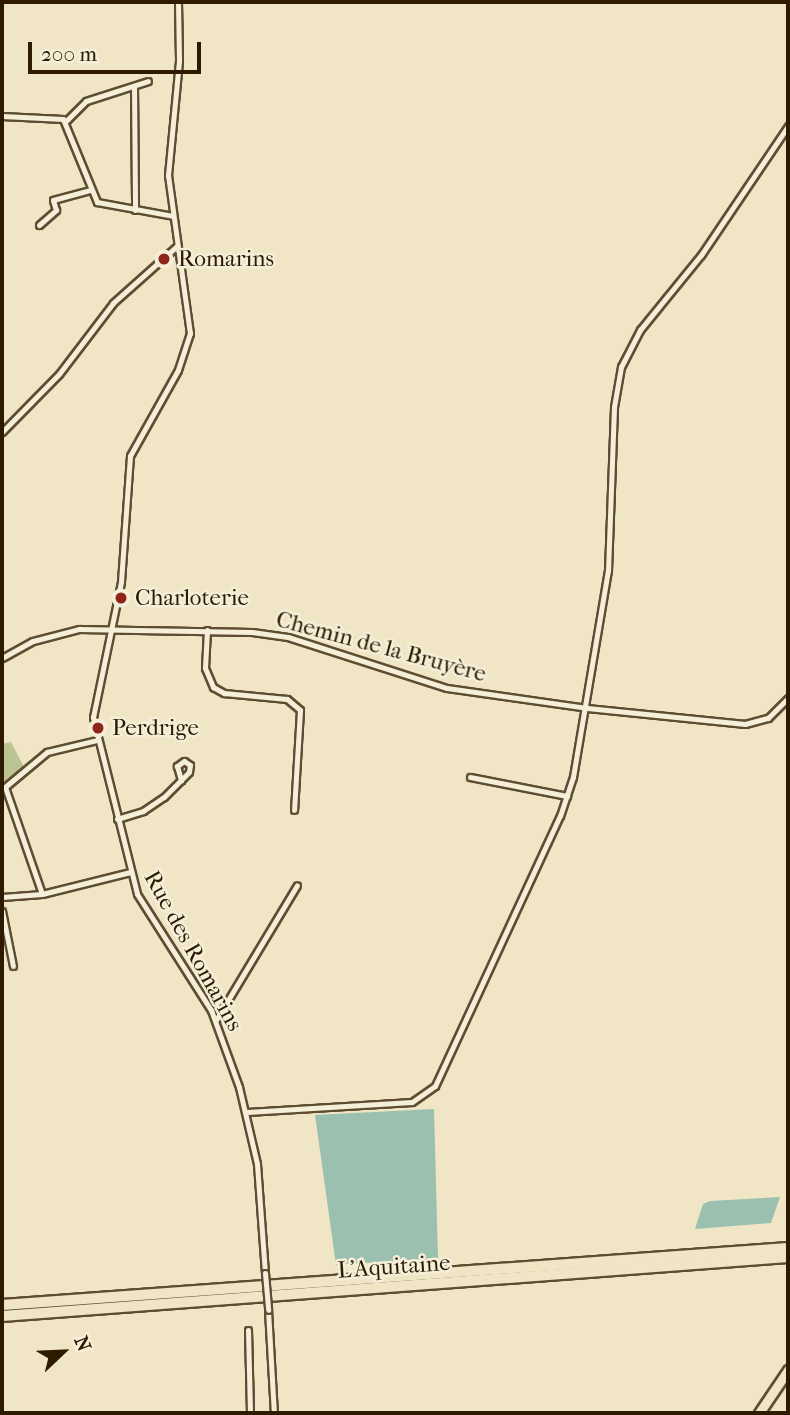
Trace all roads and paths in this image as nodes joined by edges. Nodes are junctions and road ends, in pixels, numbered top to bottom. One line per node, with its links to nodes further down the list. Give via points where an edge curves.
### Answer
1 (178, 2): 9 (street, Rue des Romarins, via 179,61 168,161)
2 (148, 81): 3 (street)
3 (134, 86): 5 (street, via 86,101); 8 (street)
4 (2, 116): 5 (street)
5 (66, 121): 7 (street)
6 (788, 126): 17 (street, via 685,277 640,330 618,375 611,543)
7 (90, 190): 8 (street, via 100,204); 10 (street, via 53,200 56,210)
8 (135, 210): 9 (street)
9 (173, 216): 11 (street, Rue des Romarins)
10 (39, 225)
11 (177, 246): 12 (street, via 113,303 64,369); 13 (street, Rue des Romarins, via 190,333 178,370 130,456 122,573)
12 (2, 432)
13 (111, 628): 14 (street, Chemin de la Bruyère); 15 (street, Chemin de la Bruyère, via 50,636); 18 (street, Rue des Romarins, via 93,701)
14 (206, 631): 17 (street, Chemin de la Bruyère, via 288,637 447,688); 23 (street, via 206,675 213,687 224,693 287,699 300,710)
15 (2, 658)
16 (788, 698): 17 (street, Chemin de la Bruyère, via 768,718 745,724)
17 (587, 708): 22 (street)
18 (97, 740): 21 (street, via 47,752); 24 (street, Rue des Romarins)
19 (470, 776): 22 (street)
20 (181, 780): 24 (street, via 151,807)
21 (4, 787): 27 (street)
22 (567, 796): 32 (street, via 431,1092 412,1102)
23 (294, 810)
24 (117, 819): 25 (street, Rue des Romarins)
25 (130, 873): 27 (street); 31 (street, Rue des Romarins, via 143,905)
26 (297, 885): 31 (street)
27 (42, 894): 28 (street)
28 (2, 897)
29 (2, 911): 30 (street)
30 (13, 965)
31 (215, 1020): 32 (street, Rue des Romarins)
32 (247, 1112): 40 (street, Rue des Romarins, bridge, via 257,1164)
33 (788, 1248): 35 (highway, L'Aquitaine)
34 (788, 1257): 36 (highway, L'Aquitaine)
35 (2, 1305)
36 (2, 1316)
37 (248, 1330): 39 (street)
38 (788, 1370): 41 (main road)
39 (250, 1413)
40 (274, 1413)
41 (759, 1413)

